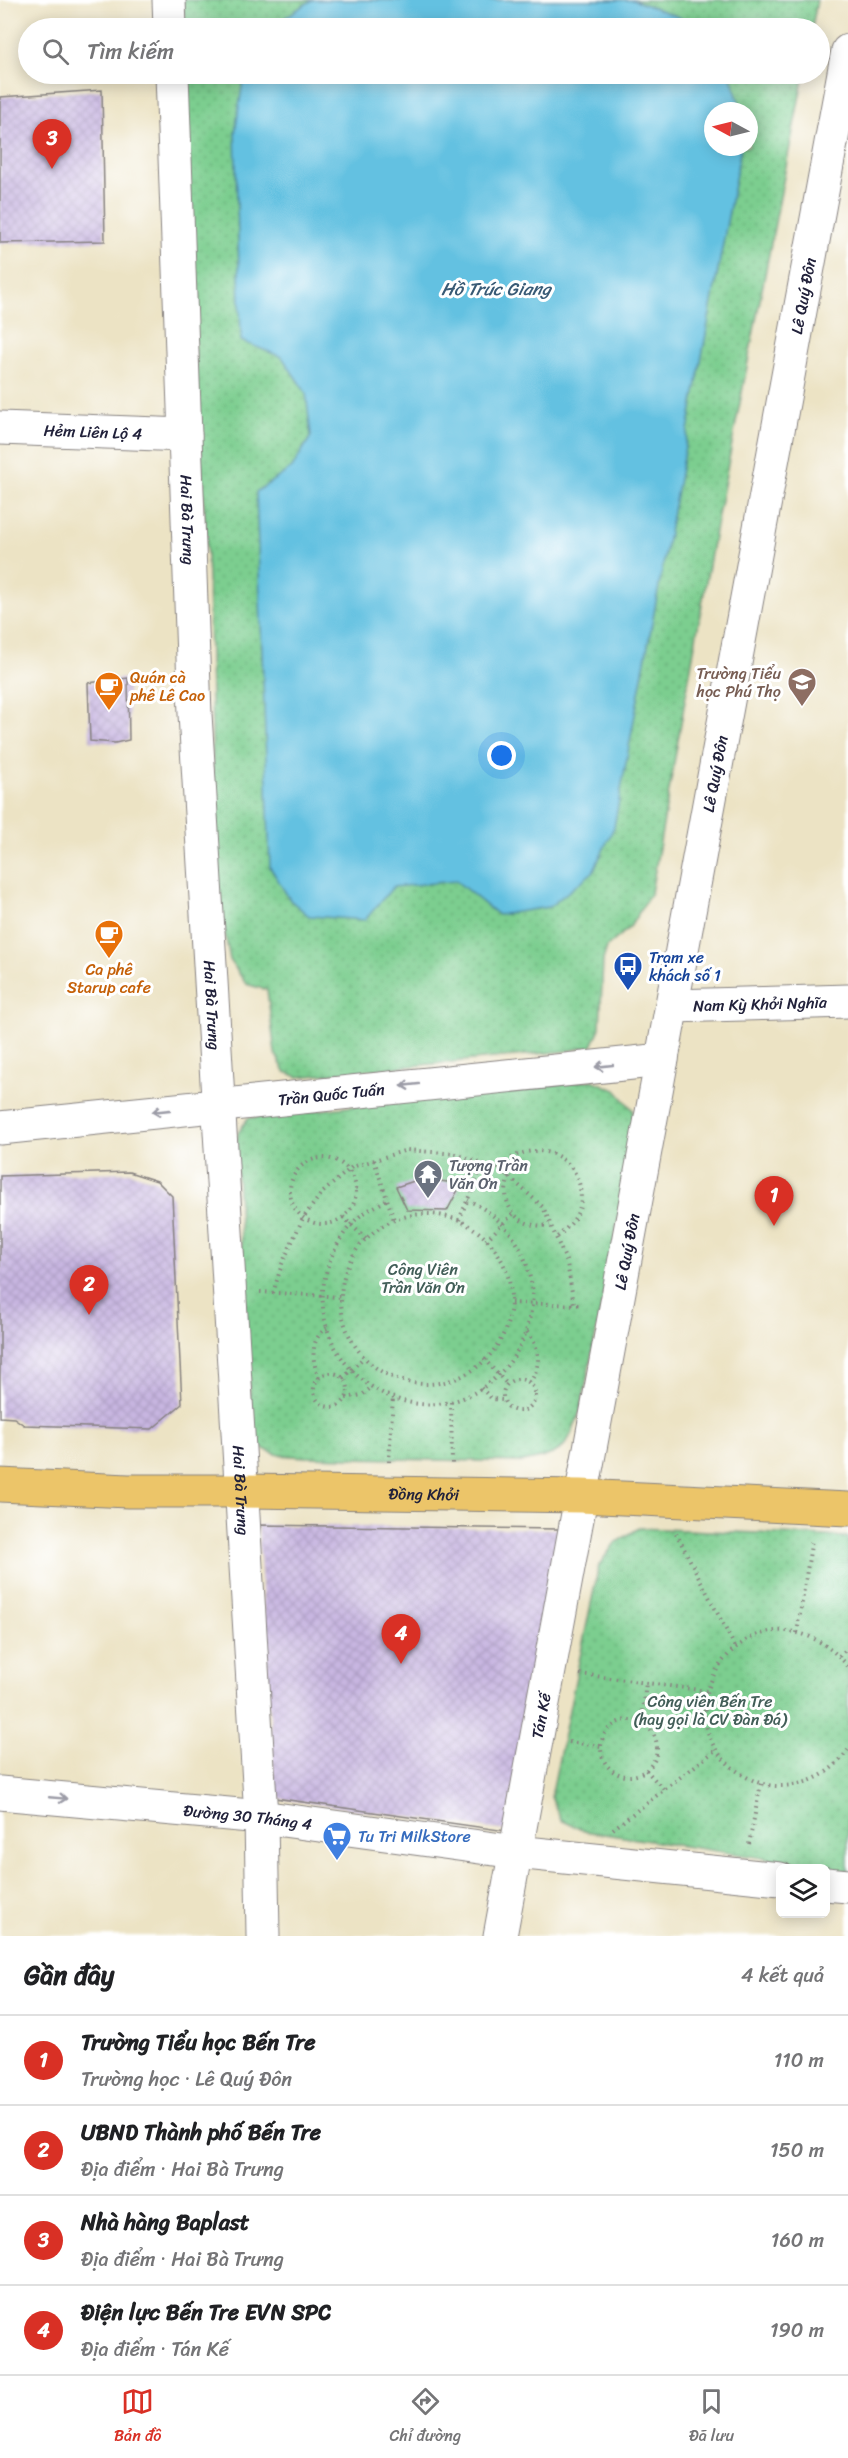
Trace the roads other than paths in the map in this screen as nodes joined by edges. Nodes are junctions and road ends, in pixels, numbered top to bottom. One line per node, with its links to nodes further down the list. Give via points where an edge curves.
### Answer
1 (169, 0): 2 (street)
2 (170, 18)
3 (848, 51): 8 (street, Lê Quý Đôn)
4 (172, 84): 6 (street, Hai Bà Trưng)
5 (0, 428): 6 (street, Hẻm Liên Lộ 4)
6 (185, 435): 10 (street, Hai Bà Trưng, via 195,714)
7 (848, 1001): 8 (street, Nam Kỳ Khởi Nghĩa)
8 (672, 1006): 9 (street, Lê Quý Đôn)
9 (662, 1060): 10 (street, Trần Quốc Tuấn, one-way to 10); 14 (street, Lê Quý Đôn)
10 (219, 1104): 11 (street, Trần Quốc Tuấn, one-way to 11); 13 (street, Hai Bà Trưng)
11 (0, 1128)
12 (0, 1485): 13 (main road, Đồng Khởi)
13 (242, 1491): 14 (main road, Đồng Khởi); 17 (street, Hai Bà Trưng)
14 (581, 1496): 15 (main road, Đồng Khởi); 18 (street, Tán Kế)
15 (833, 1509)
16 (0, 1793): 17 (street, Đường 30 Tháng 4, one-way to 17)
17 (261, 1817): 18 (street, Đường 30 Tháng 4); 22 (street, Hai Bà Trưng)
18 (516, 1852): 19 (street, Đường 30 Tháng 4); 23 (street, Tán Kế)
19 (776, 1879)
20 (830, 1884): 21 (street)
21 (848, 1886)
22 (263, 1936)
23 (500, 1936)

